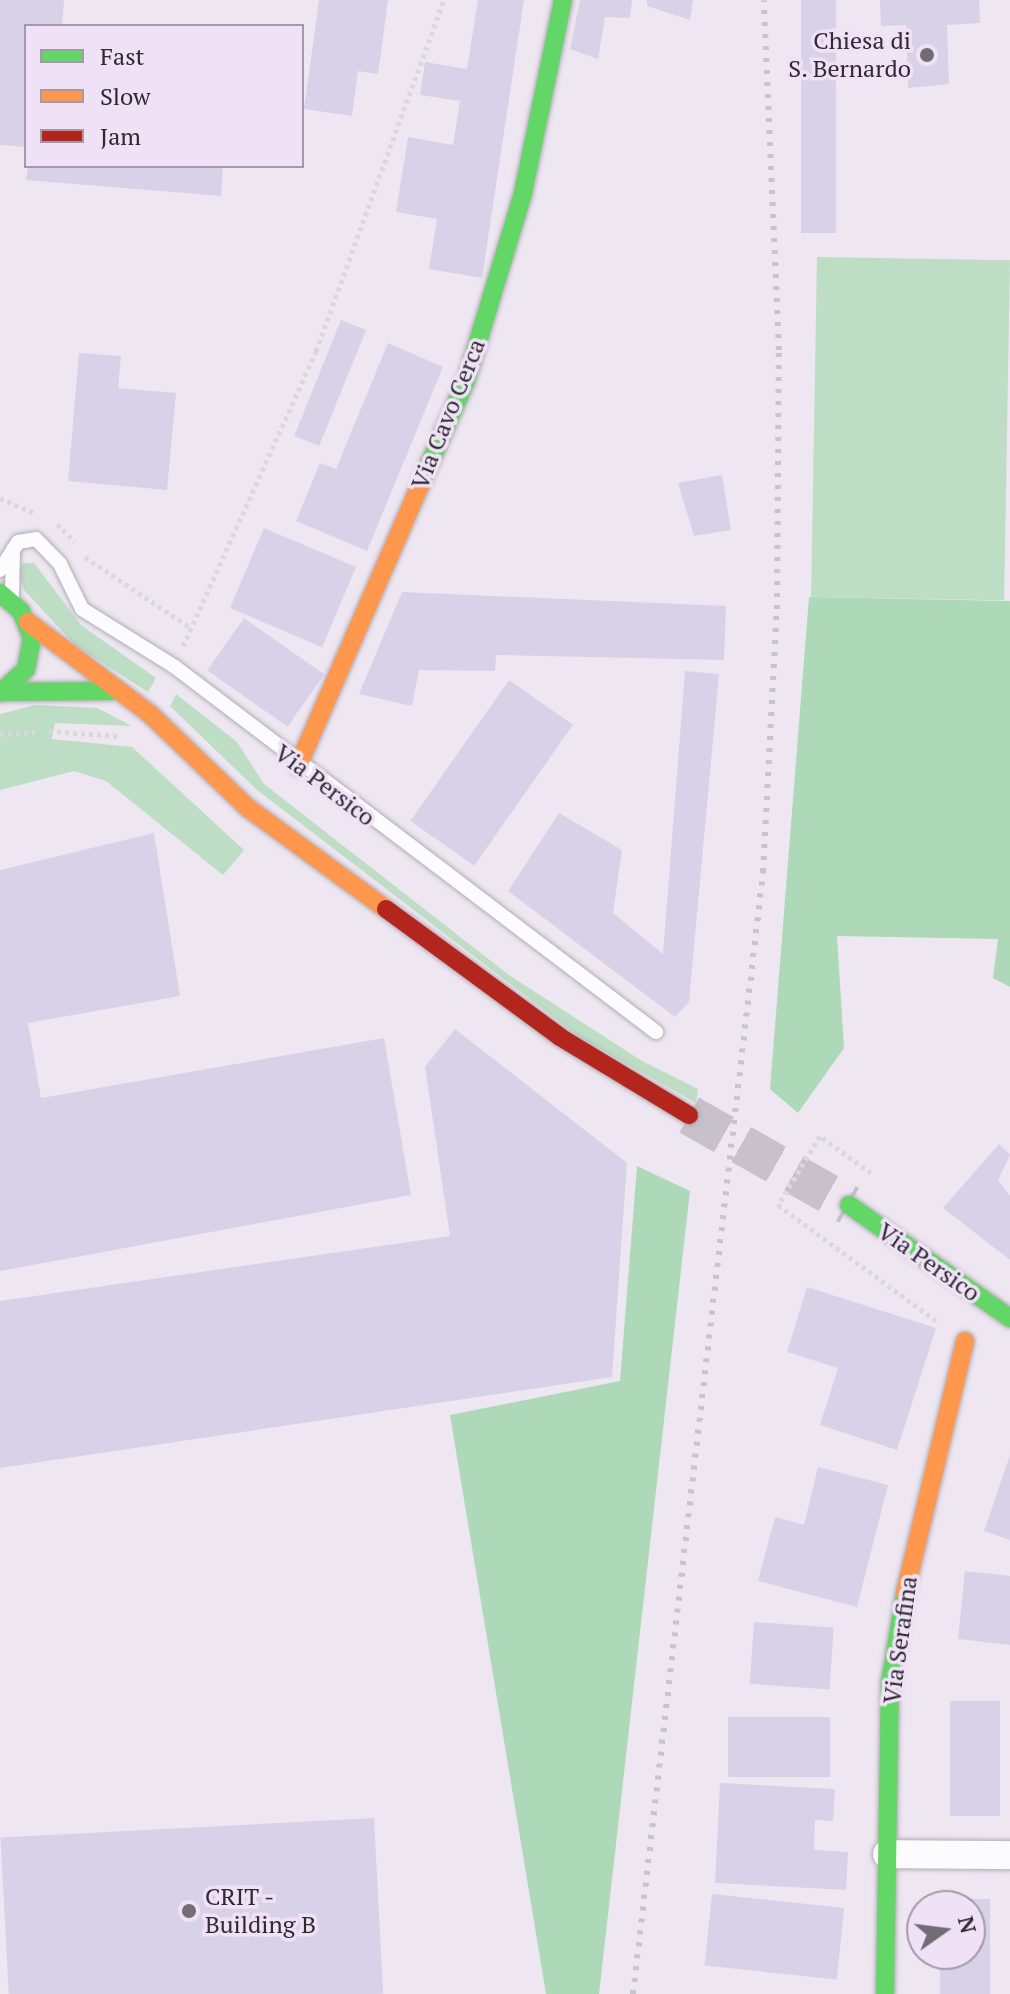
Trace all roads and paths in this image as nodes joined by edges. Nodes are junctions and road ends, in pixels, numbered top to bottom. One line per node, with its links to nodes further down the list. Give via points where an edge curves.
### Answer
1 (444, 0): 3 (path, via 316,351 191,628 82,556 69,532)
2 (563, 0): 12 (street, Via Cavo Cerca, via 523,193 466,381)
3 (0, 498)
4 (13, 549): 5 (lane); 6 (lane); 12 (lane, Via Persico, via 36,539 60,564 82,609 175,667)
5 (0, 570)
6 (6, 597): 7 (street)
7 (28, 622): 8 (street); 9 (street, via 26,669)
8 (112, 691): 9 (street); 14 (street, via 150,714 248,808 428,941 560,1037)
9 (2, 692)
10 (0, 734): 11 (path)
11 (129, 735)
12 (298, 766): 13 (lane, Via Persico)
13 (656, 1032)
14 (689, 1115)
15 (849, 1205): 16 (street, Via Persico)
16 (1010, 1318)
17 (965, 1341): 18 (street, Via Serafina, via 918,1519 890,1683)
18 (887, 1854): 19 (street); 20 (street, Via Serafina)
19 (1010, 1855)
20 (885, 1994)

